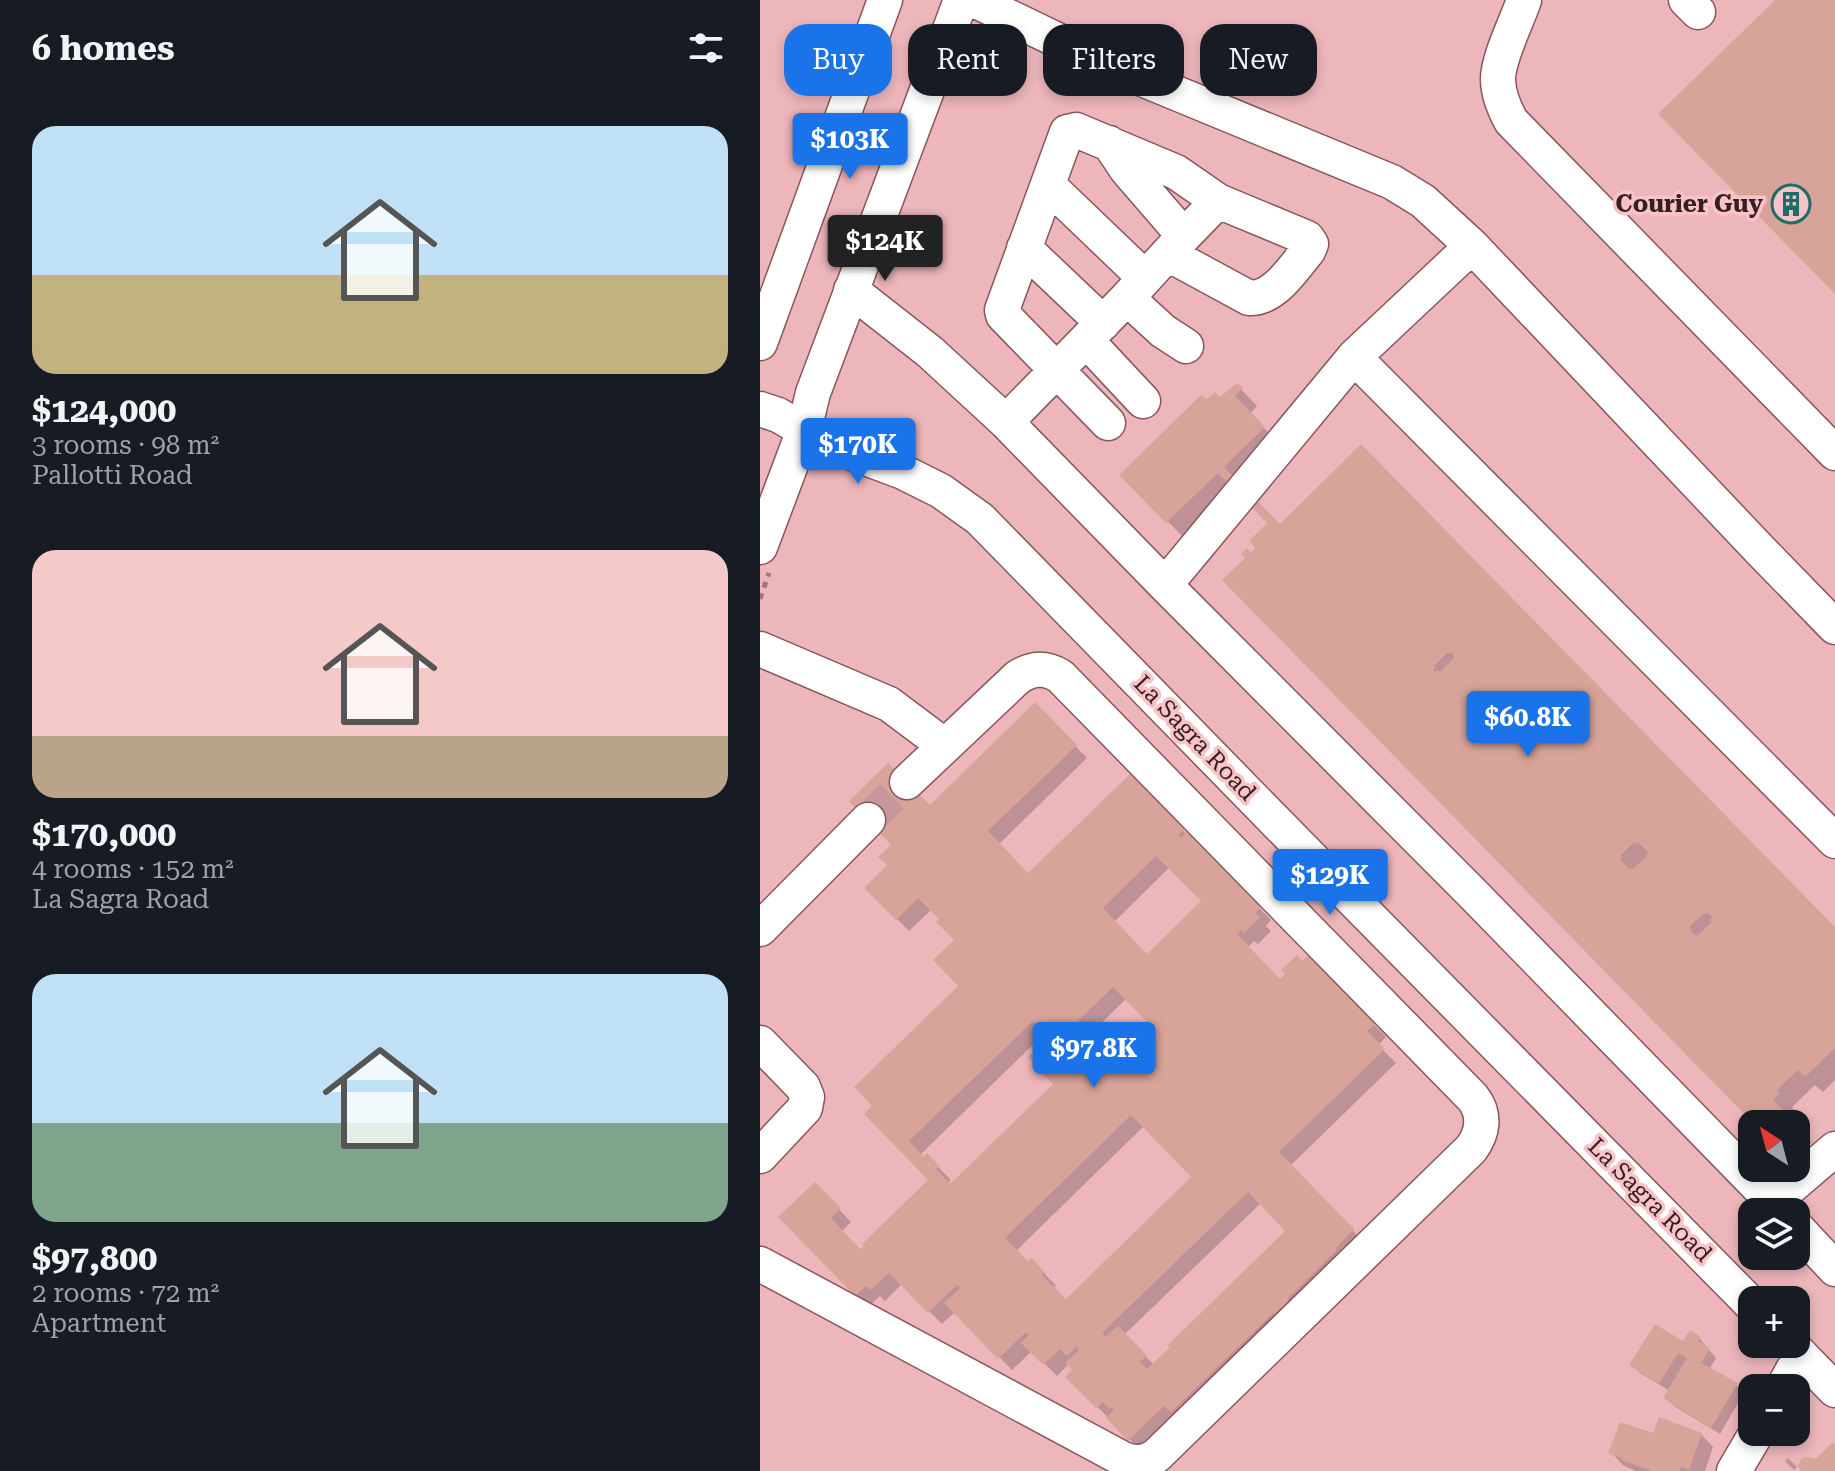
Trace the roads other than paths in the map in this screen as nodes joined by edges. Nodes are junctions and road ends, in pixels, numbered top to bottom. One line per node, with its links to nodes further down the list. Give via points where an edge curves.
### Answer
1 (885, 0): 13 (street)
2 (961, 0): 11 (street)
3 (974, 0): 8 (street, via 1113,67 1392,182 1423,201)
4 (1524, 0): 22 (street, via 1498,78 1511,121)
5 (1109, 143): 6 (street, via 1076,130 1067,132); 7 (street, via 1176,172); 10 (street, via 1127,170)
6 (1048, 185): 9 (street); 10 (street)
7 (1218, 201): 10 (street); 10 (street, via 1307,238 1308,251 1270,293 1256,298)
8 (1472, 246): 15 (street); 25 (street)
9 (1024, 248): 12 (street); 16 (street, via 1003,315)
10 (1156, 266): 12 (street); 14 (street, via 1163,331)
11 (851, 290): 19 (street, via 930,352); 21 (street)
12 (1094, 331): 16 (street); 17 (street)
13 (760, 343)
14 (1186, 346)
15 (1354, 357): 24 (street); 30 (street)
16 (1056, 371): 19 (street); 20 (street)
17 (1143, 401)
18 (760, 409): 21 (street, La Sagra Road)
19 (1006, 422): 24 (street)
20 (1108, 423)
21 (804, 430): 23 (street); 40 (street, La Sagra Road, via 941,491 980,519)
22 (1835, 453)
23 (760, 547)
24 (1165, 585): 35 (street)
25 (1835, 627)
26 (760, 649): 27 (street, via 889,704)
27 (945, 746): 28 (street); 38 (street, via 1026,672 1044,669 1060,676 1473,1098 1481,1112 1481,1131 1471,1149 1156,1456 1139,1463)
28 (907, 782)
29 (868, 820): 31 (street)
30 (1835, 841)
31 (760, 929)
32 (760, 1043): 34 (street, via 803,1087 807,1102)
33 (1835, 1149): 36 (street)
34 (760, 1156)
35 (1768, 1198)
36 (1797, 1198)
37 (1810, 1242): 39 (street)
38 (760, 1264)
39 (1835, 1269)
40 (1738, 1291)
41 (1804, 1358): 42 (street)
42 (1835, 1390)
43 (1749, 1446): 44 (street)
44 (1734, 1471)

